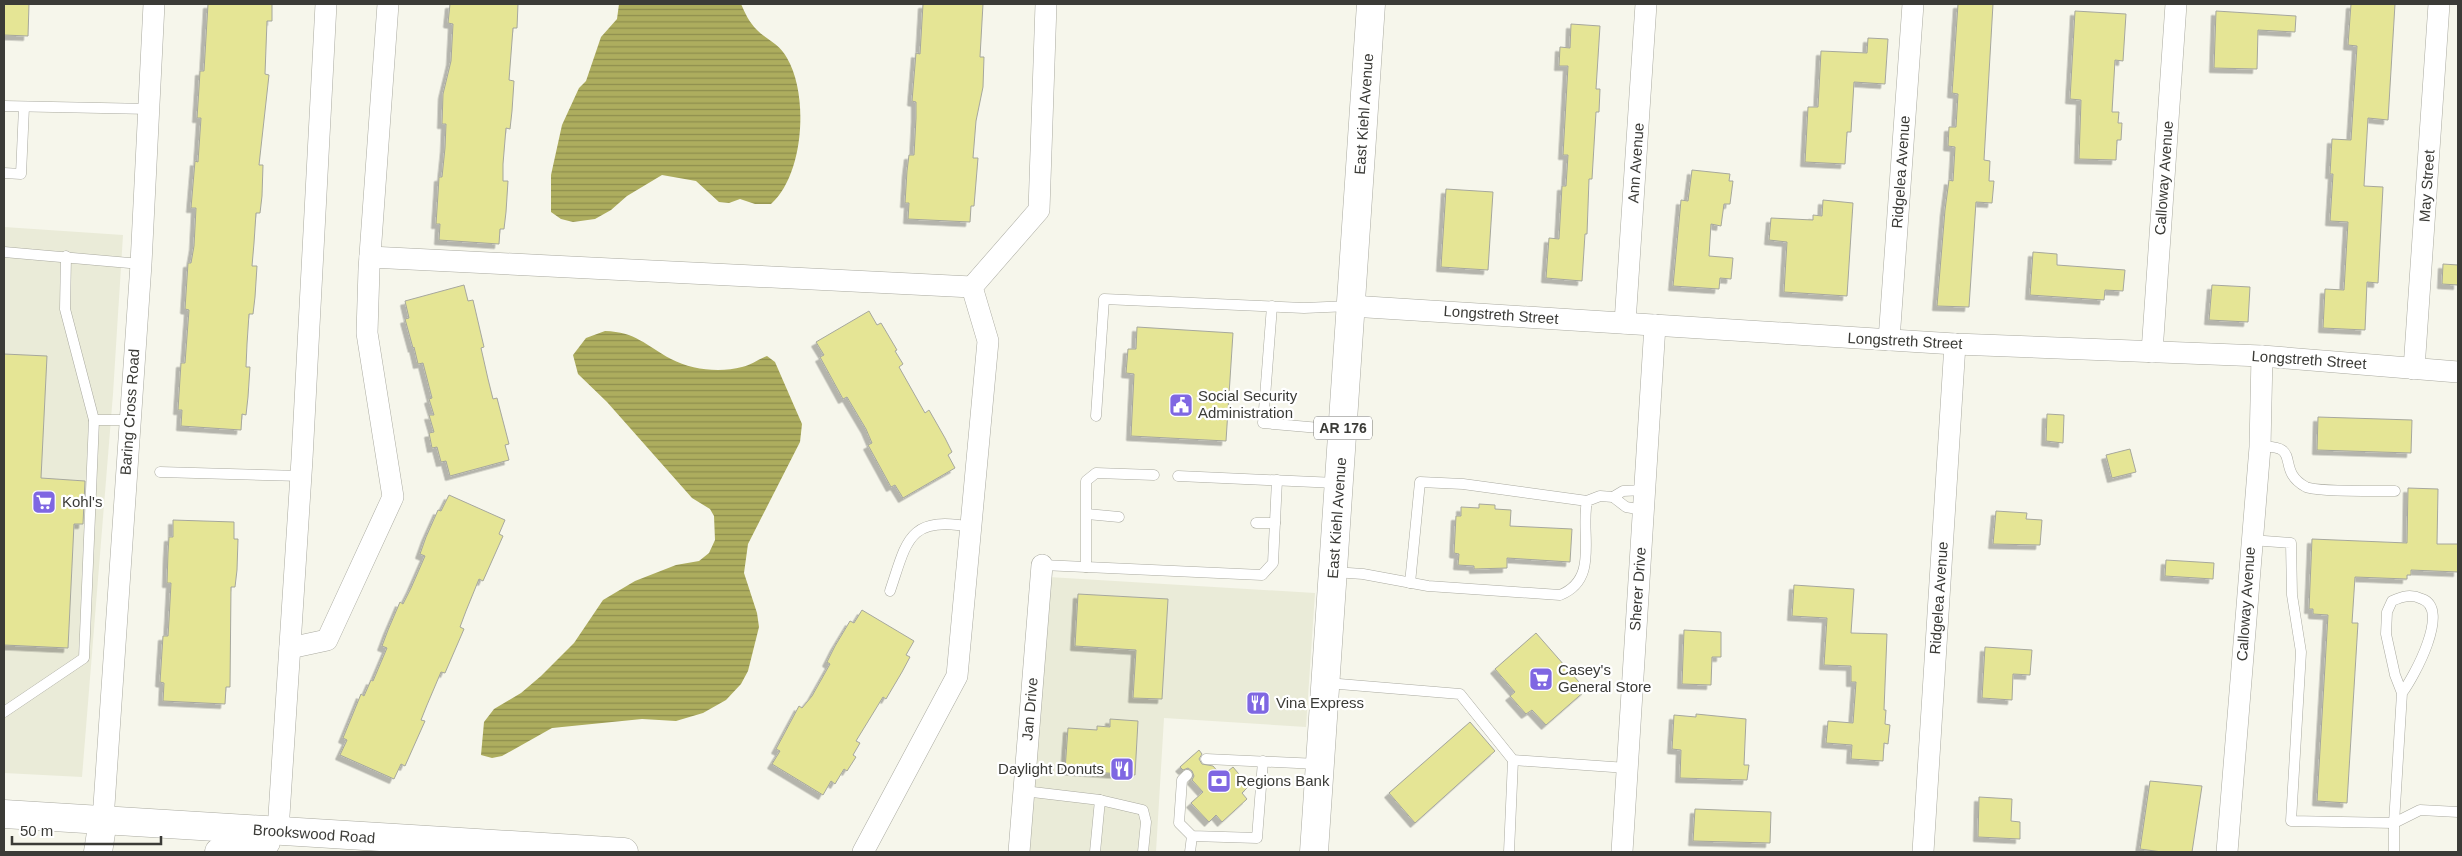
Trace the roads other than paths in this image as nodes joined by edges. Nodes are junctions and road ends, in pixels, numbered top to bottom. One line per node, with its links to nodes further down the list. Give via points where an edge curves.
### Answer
1 (154, 4): 12 (street, Baring Cross Road)
2 (326, 4): 36 (street)
3 (388, 4): 16 (street)
4 (1046, 4): 18 (street, via 1039,210)
5 (1371, 4): 20 (main road, East Kiehl Avenue / AR 176)
6 (1646, 4): 21 (street, Ann Avenue)
7 (1913, 4): 23 (street, Ridgelea Avenue)
8 (2176, 4): 25 (street, Calloway Avenue)
9 (2440, 4): 27 (street, May Street)
10 (4, 106): 11 (lane)
11 (24, 107): 12 (lane); 13 (lane, via 20,174)
12 (150, 109): 17 (street, Baring Cross Road)
13 (4, 173)
14 (4, 252): 15 (lane)
15 (66, 256): 17 (lane); 30 (lane, via 65,309)
16 (370, 257): 18 (street); 55 (street, via 367,333 393,497 327,640)
17 (140, 264): 31 (street, Baring Cross Road)
18 (972, 287): 48 (street, via 988,341)
19 (1272, 306): 20 (lane); 29 (lane, via 1104,299); 32 (lane, via 1263,423)
20 (1352, 306): 21 (street, Longstreth Street); 32 (main road, East Kiehl Avenue / AR 176)
21 (1625, 323): 22 (street, Longstreth Street)
22 (1655, 325): 23 (street, Longstreth Street); 42 (street, Sherer Drive)
23 (1889, 340): 24 (street, Longstreth Street)
24 (1955, 344): 25 (street, Longstreth Street); 87 (street, Ridgelea Avenue)
25 (2152, 352): 26 (street, Longstreth Street)
26 (2262, 356): 27 (street, Longstreth Street); 33 (street, Calloway Avenue)
27 (2414, 369): 28 (street, Longstreth Street)
28 (2458, 372)
29 (1096, 416)
30 (94, 420): 31 (lane); 58 (lane, via 84,658)
31 (129, 420): 69 (street, Baring Cross Road)
32 (1343, 430): 39 (main road, East Kiehl Avenue / AR 176)
33 (2260, 447): 40 (lane, via 2282,449 2291,475 2309,488); 49 (street, Calloway Avenue)
34 (160, 472): 36 (lane)
35 (1154, 475): 44 (lane, via 1096,473 1086,481)
36 (301, 476): 55 (street)
37 (1178, 476): 38 (lane)
38 (1277, 480): 39 (lane); 47 (lane)
39 (1339, 483): 52 (main road, East Kiehl Avenue / AR 176)
40 (2395, 491)
41 (1613, 497): 42 (lane, via 1623,491); 42 (lane, via 1626,507); 43 (lane, via 1600,496)
42 (1644, 500): 63 (street, Sherer Drive)
43 (1587, 501): 53 (lane, via 1586,557 1581,578 1572,590 1560,595 1523,594); 53 (lane, via 1463,484 1420,482)
44 (1087, 514): 45 (lane); 51 (lane)
45 (1118, 517)
46 (1256, 523): 47 (lane)
47 (1275, 523): 51 (lane, via 1273,563 1262,575)
48 (970, 527): 54 (lane, via 937,524 920,528 910,537); 79 (street, via 957,676)
49 (2251, 540): 70 (lane, via 2291,543 2292,596 2301,652 2291,821); 88 (street, Calloway Avenue)
50 (1042, 565): 51 (lane); 65 (street, Jan Drive)
51 (1086, 567)
52 (1333, 572): 53 (lane); 56 (main road, East Kiehl Avenue / AR 176)
53 (1410, 583)
54 (890, 591)
55 (290, 648): 71 (street)
56 (1326, 683): 60 (lane, via 1460,694); 62 (main road, East Kiehl Avenue / AR 176)
57 (2402, 693): 57 (lane, via 2389,655 2387,612 2392,601 2415,596 2426,600 2432,607 2433,619 2413,678); 70 (lane)
58 (4, 712)
59 (1206, 759): 61 (lane)
60 (1513, 760): 63 (lane); 85 (lane)
61 (1263, 761): 62 (lane); 73 (lane, via 1257,838)
62 (1320, 764): 84 (main road, East Kiehl Avenue / AR 176)
63 (1627, 768): 86 (street, Sherer Drive)
64 (1187, 775): 73 (lane, via 1182,780 1180,824)
65 (1024, 791): 66 (lane); 80 (street, Jan Drive)
66 (1100, 800): 81 (lane); 82 (lane, via 1143,810 1146,822)
67 (2458, 812): 70 (lane, via 2420,810)
68 (4, 814): 69 (main road, Brookswood Road)
69 (103, 820): 71 (main road, Brookswood Road); 76 (main road)
70 (2394, 823): 89 (lane)
71 (278, 831): 72 (main road, Brookswood Road)
72 (325, 834): 74 (main road, Brookswood Road); 77 (main road, via 230,847)
73 (1192, 836): 83 (lane)
74 (419, 846): 75 (main road, Brookswood Road)
75 (577, 851): 78 (main road, Brookswood Road)
76 (98, 852)
77 (219, 852)
78 (624, 852)
79 (863, 852)
80 (1019, 852)
81 (1095, 852)
82 (1143, 852)
83 (1190, 852)
84 (1314, 852)
85 (1509, 852)
86 (1622, 852)
87 (1923, 852)
88 (2227, 852)
89 (2394, 852)

